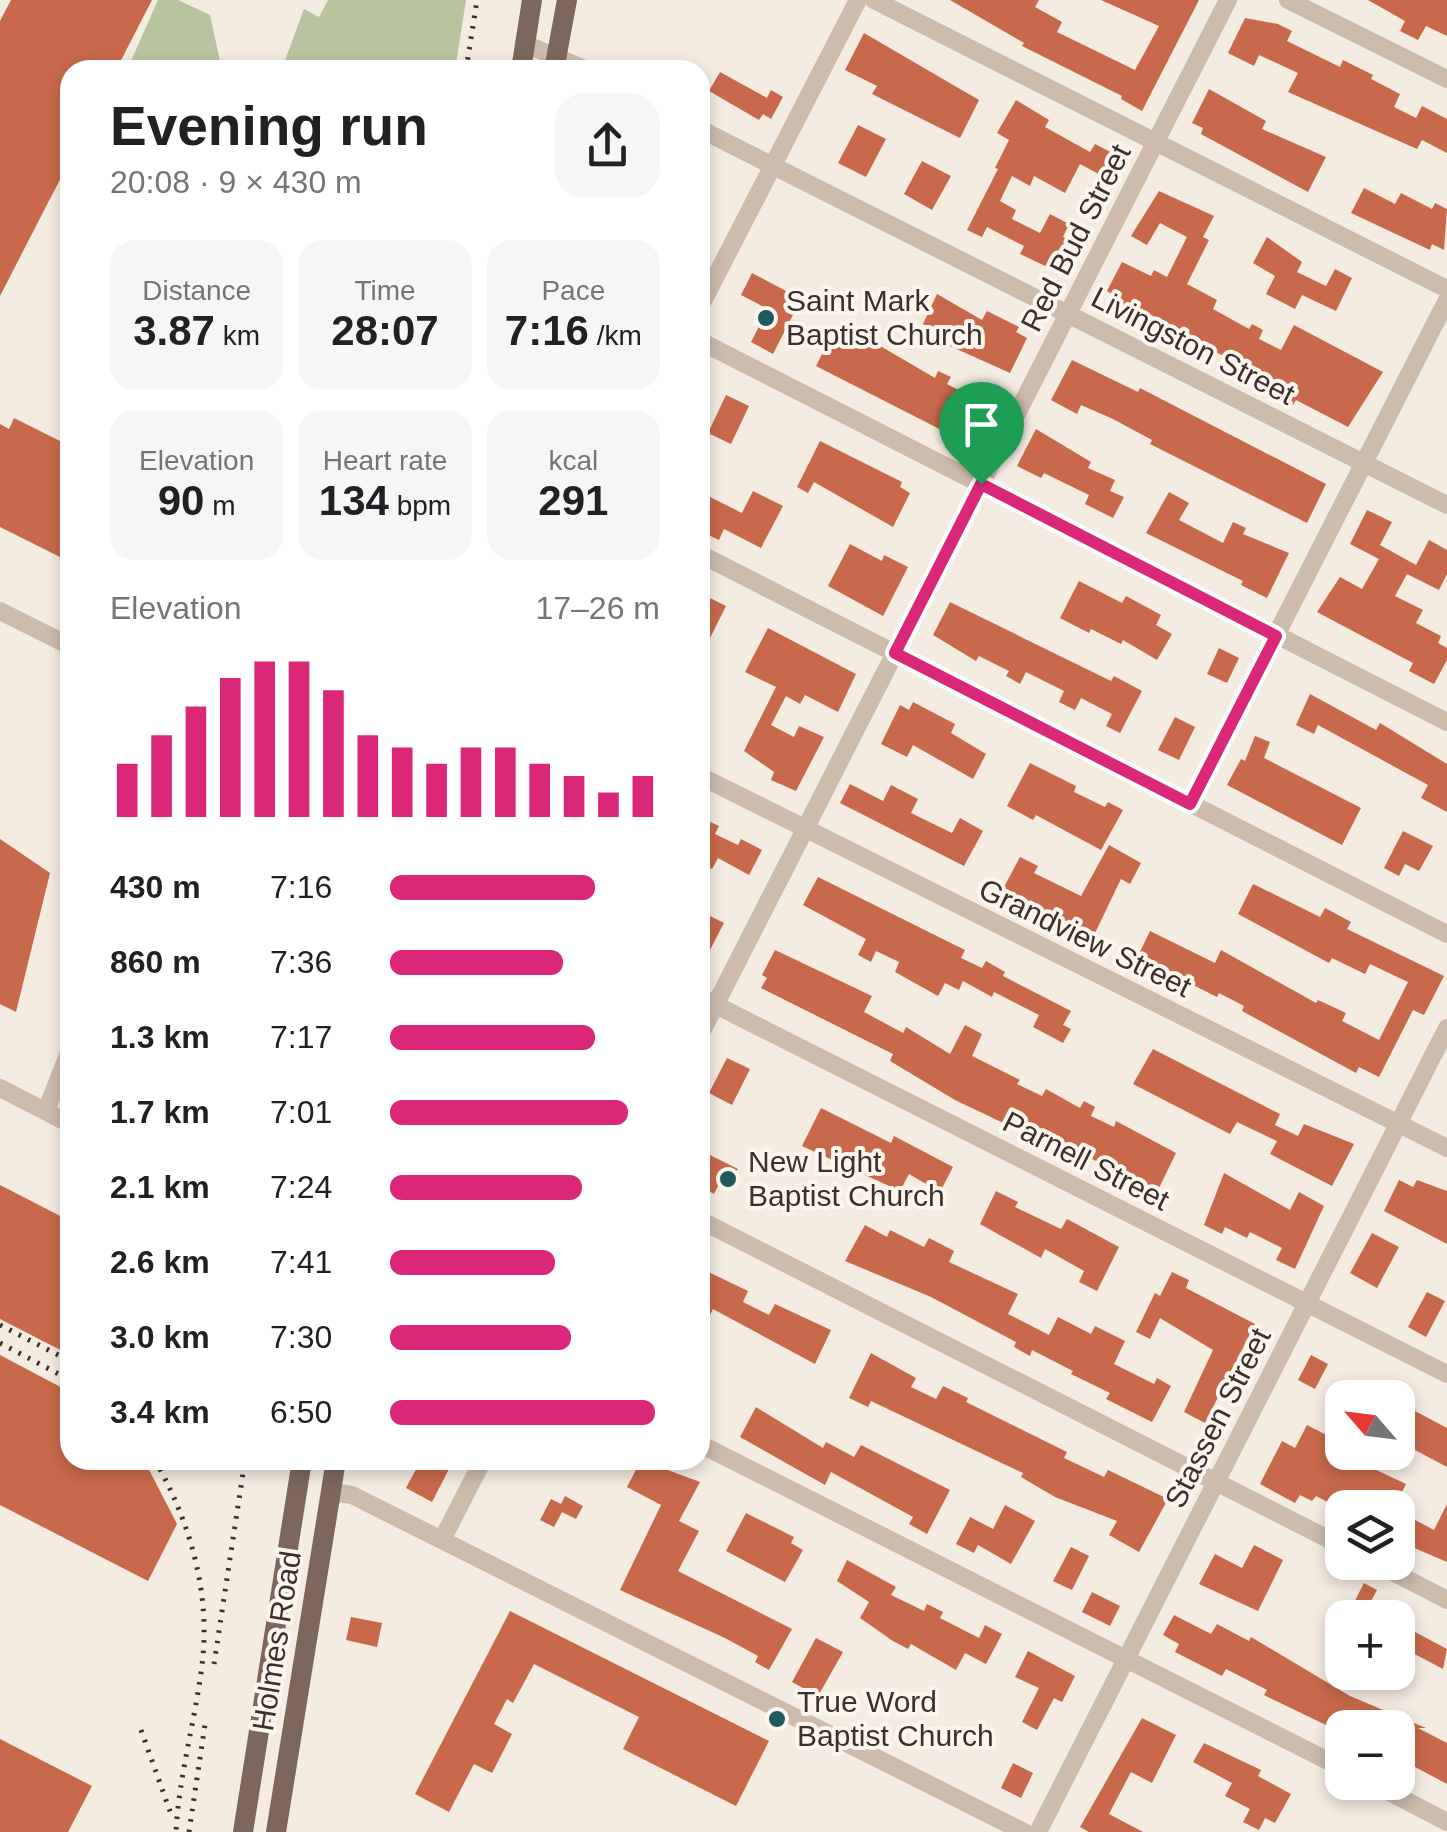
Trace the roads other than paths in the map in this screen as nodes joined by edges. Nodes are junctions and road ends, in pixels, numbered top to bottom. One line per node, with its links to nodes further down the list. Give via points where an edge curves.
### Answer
1 (532, 0): 7 (main road)
2 (567, 0): 10 (main road)
3 (858, 0): 14 (street)
4 (874, 0): 13 (street)
5 (1228, 0): 13 (street, Red Bud Street)
6 (1288, 0): 11 (street)
7 (525, 44): 8 (main road); 9 (street)
8 (523, 60)
9 (553, 60)
10 (556, 60)
11 (1447, 79)
12 (710, 133): 14 (street, Livingston Street)
13 (1155, 143): 16 (street); 18 (street, Red Bud Street)
14 (773, 166): 15 (street); 18 (street, Livingston Street)
15 (710, 288)
16 (1447, 289)
17 (1447, 300): 20 (street)
18 (1068, 314): 20 (street, Livingston Street); 21 (street, Red Bud Street)
19 (710, 346): 21 (street)
20 (1364, 463): 22 (street, Livingston Street); 25 (street)
21 (981, 484): 25 (street); 27 (street, Red Bud Street)
22 (1447, 506)
23 (710, 559): 27 (street)
24 (0, 611): 26 (street)
25 (1276, 636): 28 (street); 30 (street)
26 (60, 641)
27 (895, 653): 30 (street); 31 (street, Red Bud Street)
28 (1447, 722)
29 (710, 781): 31 (street, Grandview Street)
30 (1190, 804): 32 (street)
31 (806, 828): 33 (street, Red Bud Street); 40 (street, Grandview Street)
32 (1447, 934)
33 (710, 996)
34 (710, 1001): 43 (street, Parnell Street)
35 (1447, 1028): 40 (street, Stassen Street)
36 (60, 1075): 38 (street)
37 (0, 1088): 38 (street)
38 (46, 1110): 39 (street)
39 (60, 1118)
40 (1398, 1124): 41 (street, Grandview Street); 43 (street, Stassen Street)
41 (1447, 1148)
42 (710, 1225): 49 (street)
43 (1308, 1302): 44 (street, Parnell Street); 49 (street, Stassen Street)
44 (1447, 1374)
45 (710, 1449): 55 (street)
46 (300, 1470): 56 (main road, Holmes Road)
47 (335, 1470): 50 (main road, Holmes Road)
48 (478, 1470): 52 (street)
49 (1216, 1482): 51 (street); 55 (street, Stassen Street)
50 (332, 1492): 52 (street, via 352,1495); 57 (main road, Holmes Road)
51 (1325, 1537)
52 (442, 1540): 63 (street)
53 (1409, 1580): 54 (street)
54 (1447, 1600)
55 (1127, 1658): 58 (street); 64 (street, Stassen Street)
56 (268, 1675): 57 (main road); 61 (main road, Holmes Road)
57 (292, 1731): 62 (main road, Holmes Road)
58 (1325, 1759)
59 (1405, 1800): 60 (street)
60 (1447, 1822)
61 (244, 1832)
62 (276, 1832)
63 (1024, 1832)
64 (1038, 1832)

